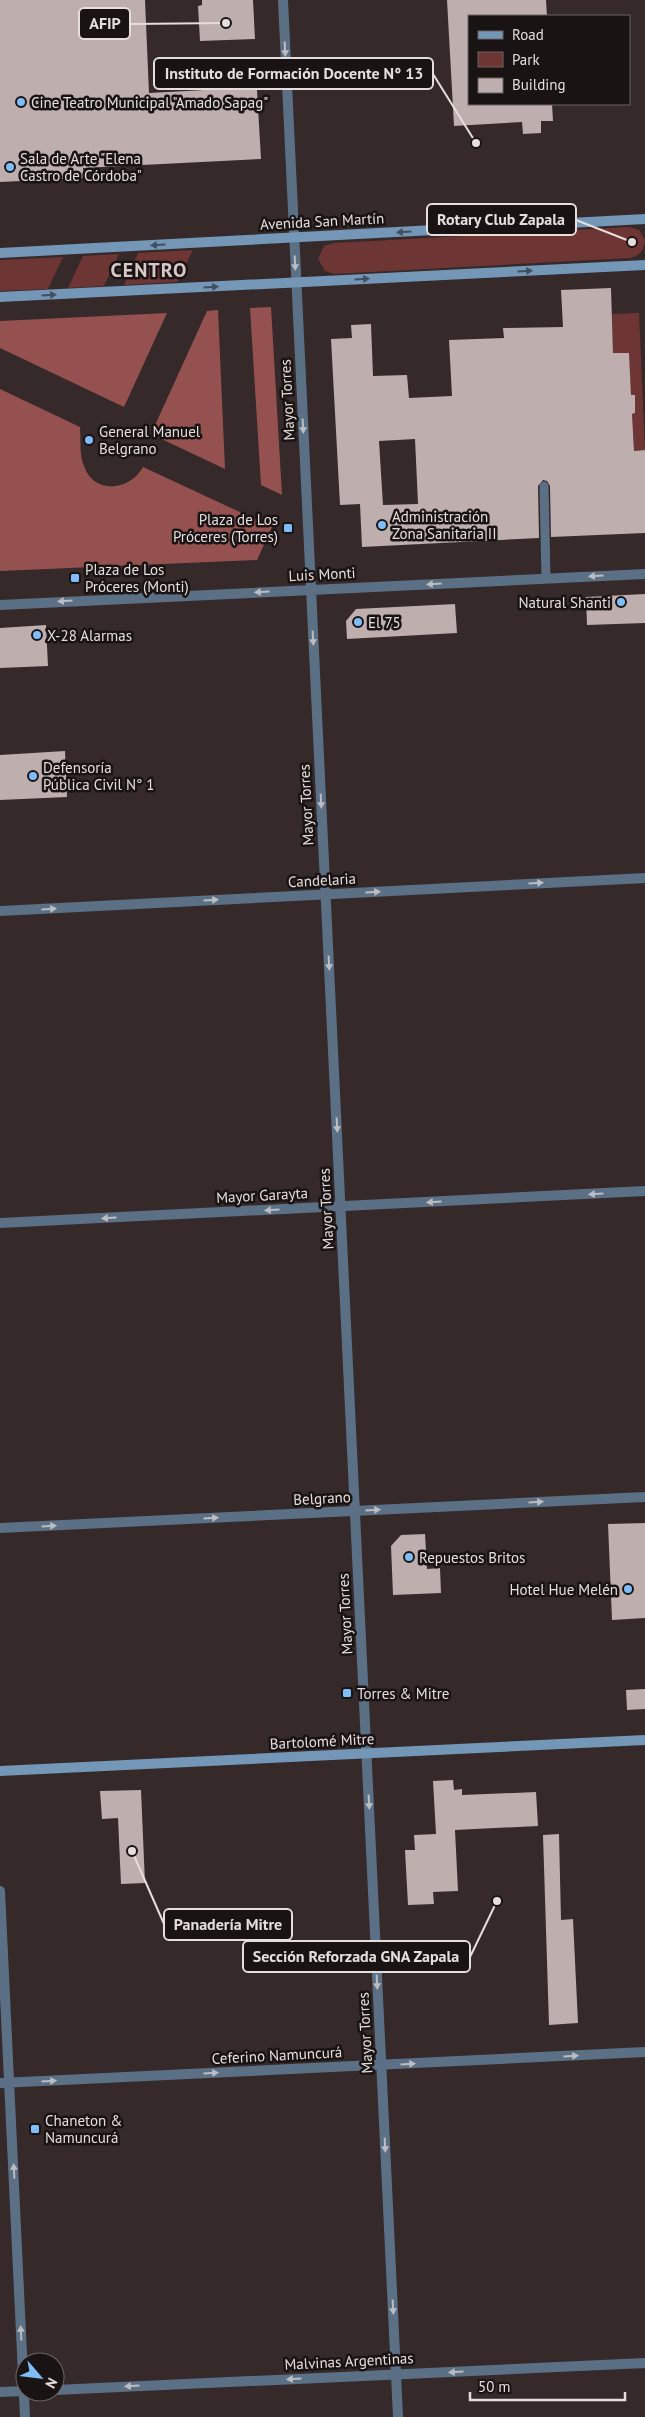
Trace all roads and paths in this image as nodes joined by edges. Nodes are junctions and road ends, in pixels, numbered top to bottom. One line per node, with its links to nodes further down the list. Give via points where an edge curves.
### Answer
1 (283, 0): 3 (street, Mayor Torres, one-way to 3)
2 (645, 219): 3 (main road, Avenida San Martín, one-way to 3)
3 (294, 238): 4 (main road, Avenida San Martín, one-way to 4); 6 (street, Mayor Torres, one-way to 6)
4 (0, 253)
5 (645, 265): 6 (main road, one-way to 5)
6 (296, 282): 7 (main road, one-way to 6); 11 (street, Mayor Torres, one-way to 11)
7 (0, 297)
8 (544, 486): 10 (lane)
9 (645, 574): 10 (street, Luis Monti, one-way to 10)
10 (546, 578): 11 (street, Luis Monti, one-way to 11)
11 (311, 590): 12 (street, Luis Monti, one-way to 12); 14 (street, Mayor Torres, one-way to 14)
12 (0, 605)
13 (645, 878): 14 (street, Candelaria, one-way to 13)
14 (326, 894): 15 (street, Candelaria, one-way to 14); 17 (street, Mayor Torres, one-way to 17)
15 (0, 911)
16 (645, 1191): 17 (street, Mayor Garayta, one-way to 17)
17 (341, 1206): 18 (street, Mayor Garayta, one-way to 18); 20 (street, Mayor Torres)
18 (0, 1223)
19 (645, 1497): 20 (street, Belgrano, one-way to 19)
20 (355, 1511): 21 (street, Belgrano, one-way to 20); 23 (street, Mayor Torres)
21 (0, 1528)
22 (645, 1740): 23 (main road, Bartolomé Mitre)
23 (367, 1754): 24 (main road, Bartolomé Mitre); 27 (street, Mayor Torres, one-way to 27)
24 (0, 1771)
25 (0, 1892): 28 (street)
26 (645, 2052): 27 (street, Ceferino Namuncurá, one-way to 26)
27 (382, 2065): 28 (street, Ceferino Namuncurá, one-way to 27); 31 (street, Mayor Torres, one-way to 31)
28 (5, 2083): 29 (street, one-way to 28)
29 (22, 2352)
30 (645, 2364): 31 (street, Malvinas Argentinas, one-way to 31)
31 (396, 2374): 32 (street, Malvinas Argentinas, one-way to 32); 37 (street, Mayor Torres)
32 (65, 2390)
33 (15, 2391): 34 (street)
34 (0, 2392)
35 (25, 2402): 36 (street)
36 (25, 2417)
37 (398, 2417)

